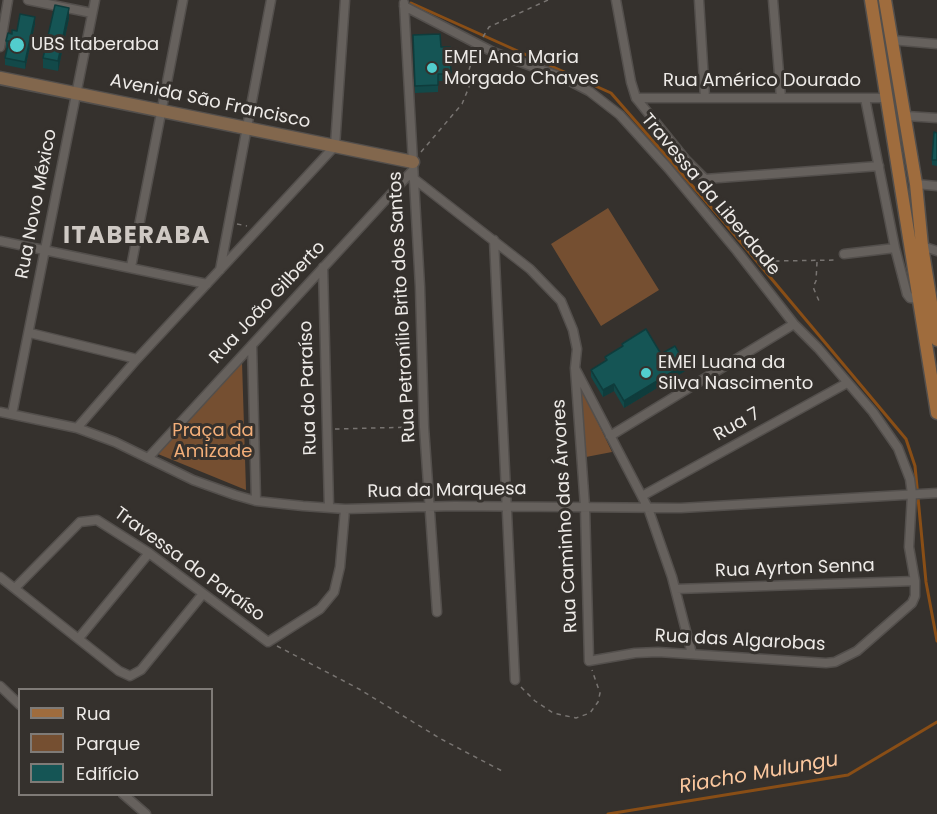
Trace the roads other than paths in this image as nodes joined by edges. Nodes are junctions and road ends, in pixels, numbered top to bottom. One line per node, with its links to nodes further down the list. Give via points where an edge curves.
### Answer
1 (8, 0): 16 (street)
2 (28, 0): 13 (street)
3 (95, 0): 13 (street, Rua Novo México)
4 (183, 0): 24 (street)
5 (271, 0): 27 (street)
6 (345, 0): 28 (street)
7 (616, 0): 19 (street)
8 (699, 0): 20 (street)
9 (773, 0): 21 (street)
10 (871, 0): 23 (main road)
11 (885, 0): 14 (main road)
12 (404, 3): 30 (street, Rua Petronílio Brito dos Santos); 45 (street, Travessa da Liberdade, via 493,52 564,78 620,115)
13 (93, 13): 18 (street, Rua Novo México)
14 (891, 40): 15 (street); 25 (main road)
15 (937, 44)
16 (0, 47)
17 (0, 78): 18 (street, Avenida São Francisco)
18 (76, 92): 24 (street, Avenida São Francisco); 37 (street, Rua Novo México)
19 (636, 98): 20 (street, Rua Américo Dourado); 29 (street, via 705,179)
20 (705, 98): 21 (street, Rua Américo Dourado)
21 (781, 98): 22 (street, Rua Américo Dourado)
22 (865, 98): 23 (street, Rua Américo Dourado); 29 (street)
23 (887, 98): 44 (main road)
24 (161, 111): 27 (street, Avenida São Francisco); 40 (street)
25 (906, 116): 26 (street); 31 (main road)
26 (937, 118)
27 (248, 128): 28 (street, Avenida São Francisco); 42 (street)
28 (335, 146): 30 (street, Avenida São Francisco); 42 (street)
29 (879, 166): 36 (street)
30 (413, 170): 33 (street, Rua Caminho das Árvores); 41 (street, Rua João Gilberto); 65 (street, Rua Petronílio Brito dos Santos)
31 (916, 184): 32 (street); 35 (main road)
32 (937, 186)
33 (494, 240): 50 (street, Rua Caminho das Árvores, via 561,301 577,349); 62 (street)
34 (0, 241): 37 (street)
35 (922, 246): 38 (street); 47 (main road)
36 (895, 248): 39 (street); 44 (street, via 907,294)
37 (45, 250): 40 (street); 46 (street, Rua Novo México)
38 (937, 251)
39 (844, 254)
40 (131, 267): 43 (street)
41 (323, 267): 48 (street, Rua João Gilberto); 63 (street, Rua do Paraíso)
42 (220, 270): 43 (street)
43 (207, 284): 49 (street)
44 (919, 299): 53 (main road)
45 (794, 324): 51 (street, Travessa da Liberdade); 56 (street)
46 (30, 333): 49 (street); 54 (street, Rua Novo México)
47 (937, 340)
48 (252, 345): 57 (street, Rua João Gilberto); 61 (street)
49 (137, 359): 55 (street)
50 (575, 368): 56 (street); 64 (street, Rua Caminho das Árvores)
51 (847, 383): 59 (street, Travessa da Liberdade, via 898,448); 60 (street, Rua 7)
52 (0, 412): 54 (street, Rua da Marquesa)
53 (937, 413)
54 (12, 414): 55 (street, Rua da Marquesa)
55 (77, 428): 57 (street, Rua da Marquesa)
56 (610, 436): 60 (street)
57 (148, 458): 61 (street, Rua da Marquesa, via 193,480)
58 (937, 493): 59 (street, Rua da Marquesa)
59 (912, 494): 66 (street, Rua da Marquesa); 70 (street, Travessa da Liberdade, via 909,547)
60 (642, 496): 66 (street)
61 (256, 501): 63 (street, Rua da Marquesa)
62 (507, 506): 64 (street, Rua da Marquesa); 65 (street, Rua da Marquesa); 78 (street)
63 (329, 507): 67 (street, Rua da Marquesa)
64 (585, 507): 66 (street, Rua da Marquesa); 77 (street, Rua Caminho das Árvores)
65 (429, 508): 67 (street, Rua da Marquesa); 74 (street, Rua Petronílio Brito dos Santos)
66 (648, 508): 72 (street)
67 (345, 509): 73 (street, Travessa do Paraíso, via 334,592 320,609 268,642)
68 (149, 553): 71 (street, Travessa do Paraíso, via 97,520 80,522); 73 (street, Travessa do Paraíso); 75 (street)
69 (0, 576): 71 (street)
70 (915, 581): 72 (street, Rua Ayrton Senna); 76 (street, Rua das Algarobas, via 915,596 907,608 857,651 835,662)
71 (15, 588): 75 (street)
72 (676, 589): 76 (street)
73 (202, 595): 75 (street, via 141,670 130,676)
74 (437, 612)
75 (79, 638)
76 (692, 654): 77 (street, Rua das Algarobas, via 635,652)
77 (589, 661)
78 (515, 680)
79 (0, 686): 80 (street)
80 (18, 703)
81 (124, 796): 82 (street)
82 (146, 814)

